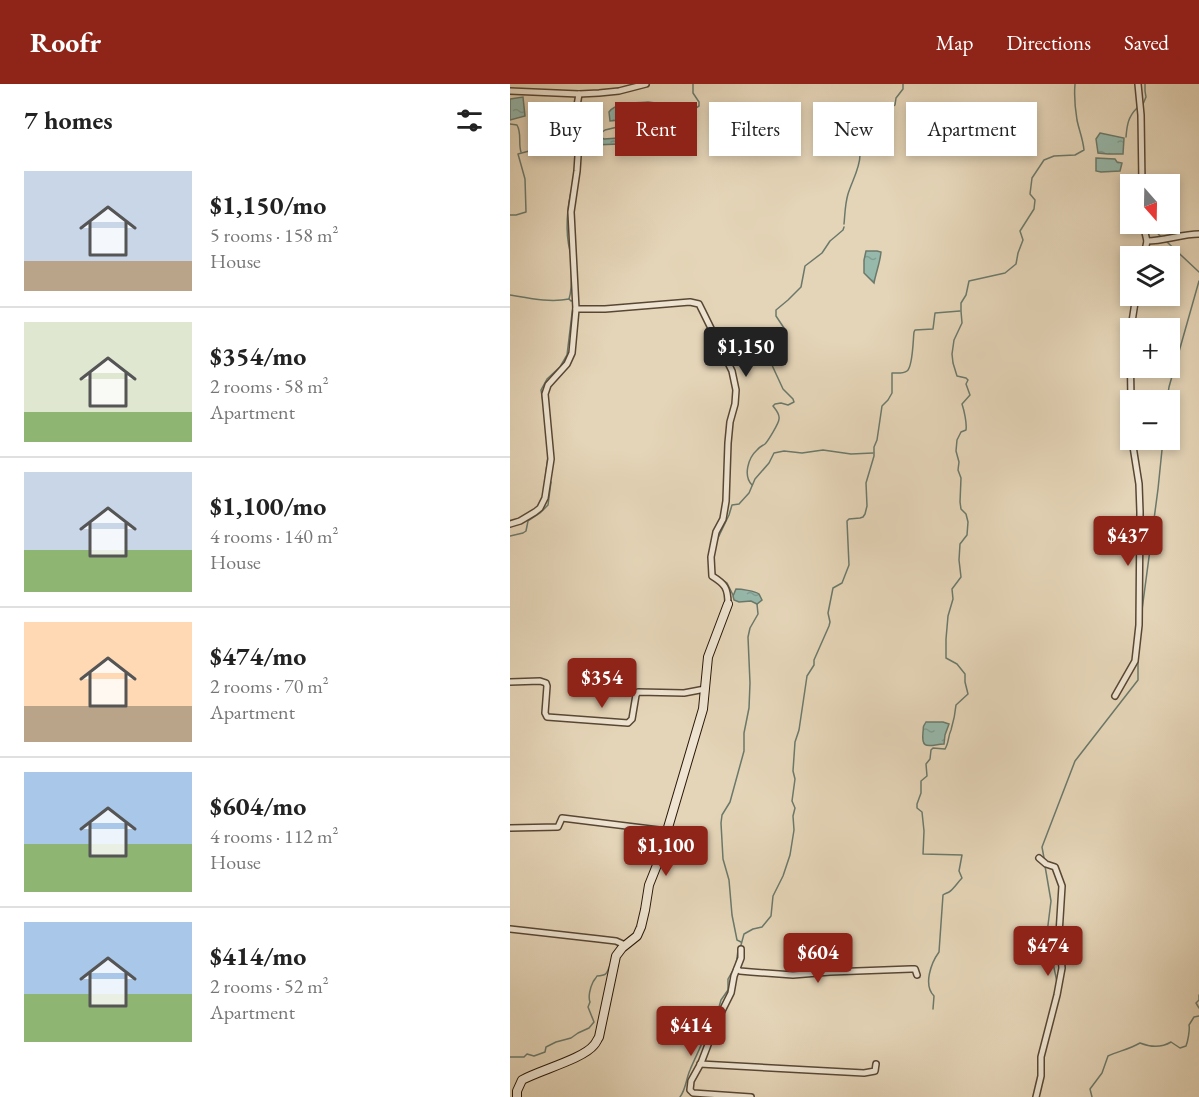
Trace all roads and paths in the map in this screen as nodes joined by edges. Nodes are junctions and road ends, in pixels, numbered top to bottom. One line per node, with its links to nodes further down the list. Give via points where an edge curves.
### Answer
1 (646, 84): 4 (street)
2 (1138, 84): 5 (street)
3 (510, 91): 4 (street)
4 (579, 94): 10 (street, via 574,123 577,171 571,212)
5 (1142, 174)
6 (1145, 234): 8 (street)
7 (1199, 234): 8 (street)
8 (1147, 241): 9 (street)
9 (1146, 246)
10 (576, 309): 12 (street, via 570,358 545,394 551,459 543,503 535,512); 13 (street, via 699,304 732,371 736,390 723,519 711,556 712,576 722,582)
11 (1133, 450): 16 (street, via 1139,493 1139,625 1135,661)
12 (510, 524)
13 (728, 599): 15 (street, via 708,657)
14 (510, 682): 15 (street, via 546,683 547,717 628,723 638,692 684,693)
15 (705, 689): 18 (street, via 703,709)
16 (1115, 696)
17 (510, 828): 18 (street, via 558,827 562,818)
18 (667, 831): 21 (street, via 649,885 641,927)
19 (1039, 858): 29 (street, via 1055,867 1062,886 1062,968 1041,1057)
20 (510, 929): 21 (street)
21 (626, 945): 27 (street, via 616,956 594,1046 522,1080)
22 (741, 949): 23 (street)
23 (737, 969): 24 (street, via 793,975 915,969); 25 (street, via 731,993)
24 (917, 975)
25 (700, 1064): 26 (street, via 864,1073 875,1071); 28 (street, via 691,1081 693,1093)
26 (876, 1064)
27 (518, 1097)
28 (750, 1097)
29 (1036, 1097)

